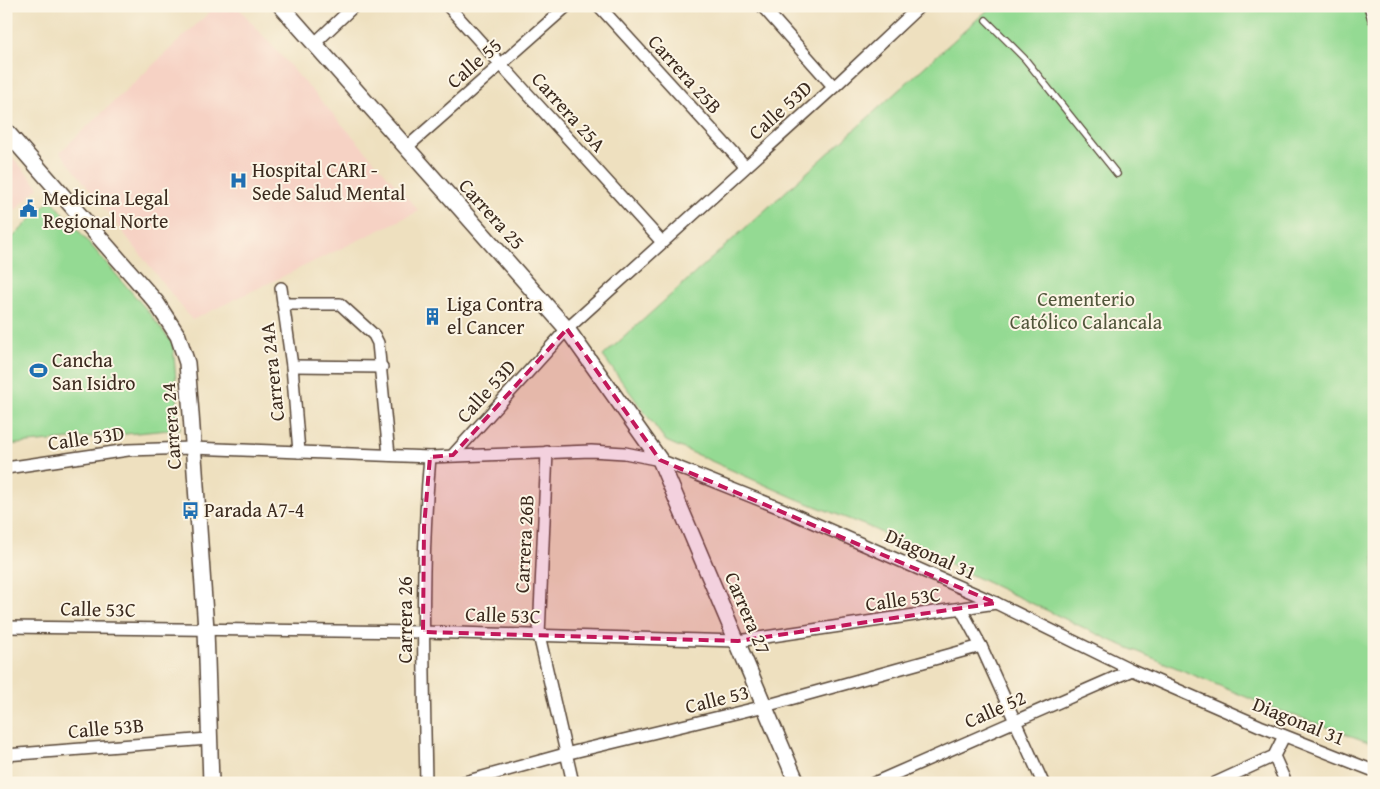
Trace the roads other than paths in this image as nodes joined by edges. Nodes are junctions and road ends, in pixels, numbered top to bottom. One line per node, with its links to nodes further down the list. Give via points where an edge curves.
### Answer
1 (281, 6): 11 (street, Carrera 25)
2 (354, 6): 11 (street)
3 (448, 6): 12 (street, Carrera 25A)
4 (567, 6): 12 (street, Calle 55)
5 (599, 6): 16 (street, Carrera 25B)
6 (762, 6): 13 (street)
7 (1370, 6): 9 (street)
8 (917, 7): 13 (street, Calle 53D)
9 (1374, 19)
10 (986, 20): 17 (lane, via 1025,58)
11 (315, 43): 15 (street, Carrera 25)
12 (500, 65): 15 (street, Calle 55); 18 (street, Carrera 25A)
13 (834, 87): 16 (street, Calle 53D)
14 (6, 131): 24 (street, Carrera 24, via 156,302 178,336 187,363)
15 (406, 148): 21 (street, Carrera 25)
16 (745, 166): 18 (street, Calle 53D)
17 (1117, 174)
18 (662, 242): 21 (street, Calle 53D)
19 (281, 288): 20 (street, Carrera 24A)
20 (284, 304): 22 (street, Carrera 24A); 23 (street, via 336,303 345,307 374,334)
21 (567, 328): 28 (street, Calle 53D); 30 (street, Carrera 25)
22 (292, 366): 23 (street); 25 (street, Carrera 24A)
23 (382, 367): 27 (street)
24 (192, 448): 25 (street, Calle 53D); 31 (street, Calle 53D, via 128,450); 35 (street, Carrera 24)
25 (299, 452): 27 (street, Calle 53D)
26 (547, 452): 28 (street, Diagonal 31); 30 (street, Diagonal 31, via 625,453); 37 (street, Carrera 26B)
27 (389, 455): 29 (street, Calle 53D)
28 (453, 455): 29 (street, Calle 53D)
29 (430, 457): 36 (street, Carrera 26, via 424,527)
30 (660, 460): 32 (street, Diagonal 31, via 780,508); 38 (street, Carrera 27)
31 (6, 468)
32 (996, 603): 33 (street, Calle 53C); 40 (street, Diagonal 31)
33 (962, 609): 38 (street, Calle 53C); 39 (street)
34 (6, 627): 35 (street, Calle 53C)
35 (206, 629): 36 (street, Calle 53C); 44 (street, Carrera 24)
36 (423, 632): 37 (street, Calle 53C); 50 (street, Carrera 26)
37 (539, 635): 38 (street, Calle 53C); 45 (street, Carrera 26B)
38 (738, 641): 41 (street, Carrera 27)
39 (981, 646): 41 (street, Calle 53); 42 (street)
40 (1132, 670): 42 (street, Calle 52); 43 (street, Diagonal 31)
41 (765, 706): 45 (street, Calle 53); 53 (street, Carrera 27)
42 (1015, 721): 54 (street, Calle 52); 55 (street)
43 (1284, 736): 47 (street); 48 (street, Diagonal 31)
44 (208, 738): 46 (street, Calle 53B); 49 (street, Carrera 24)
45 (565, 754): 51 (street, Calle 53); 52 (street, Carrera 26B)
46 (6, 755)
47 (1274, 756): 56 (street); 57 (street)
48 (1374, 771)
49 (211, 783)
50 (426, 783)
51 (461, 783)
52 (573, 783)
53 (797, 783)
54 (874, 783)
55 (1043, 783)
56 (1214, 783)
57 (1286, 783)

